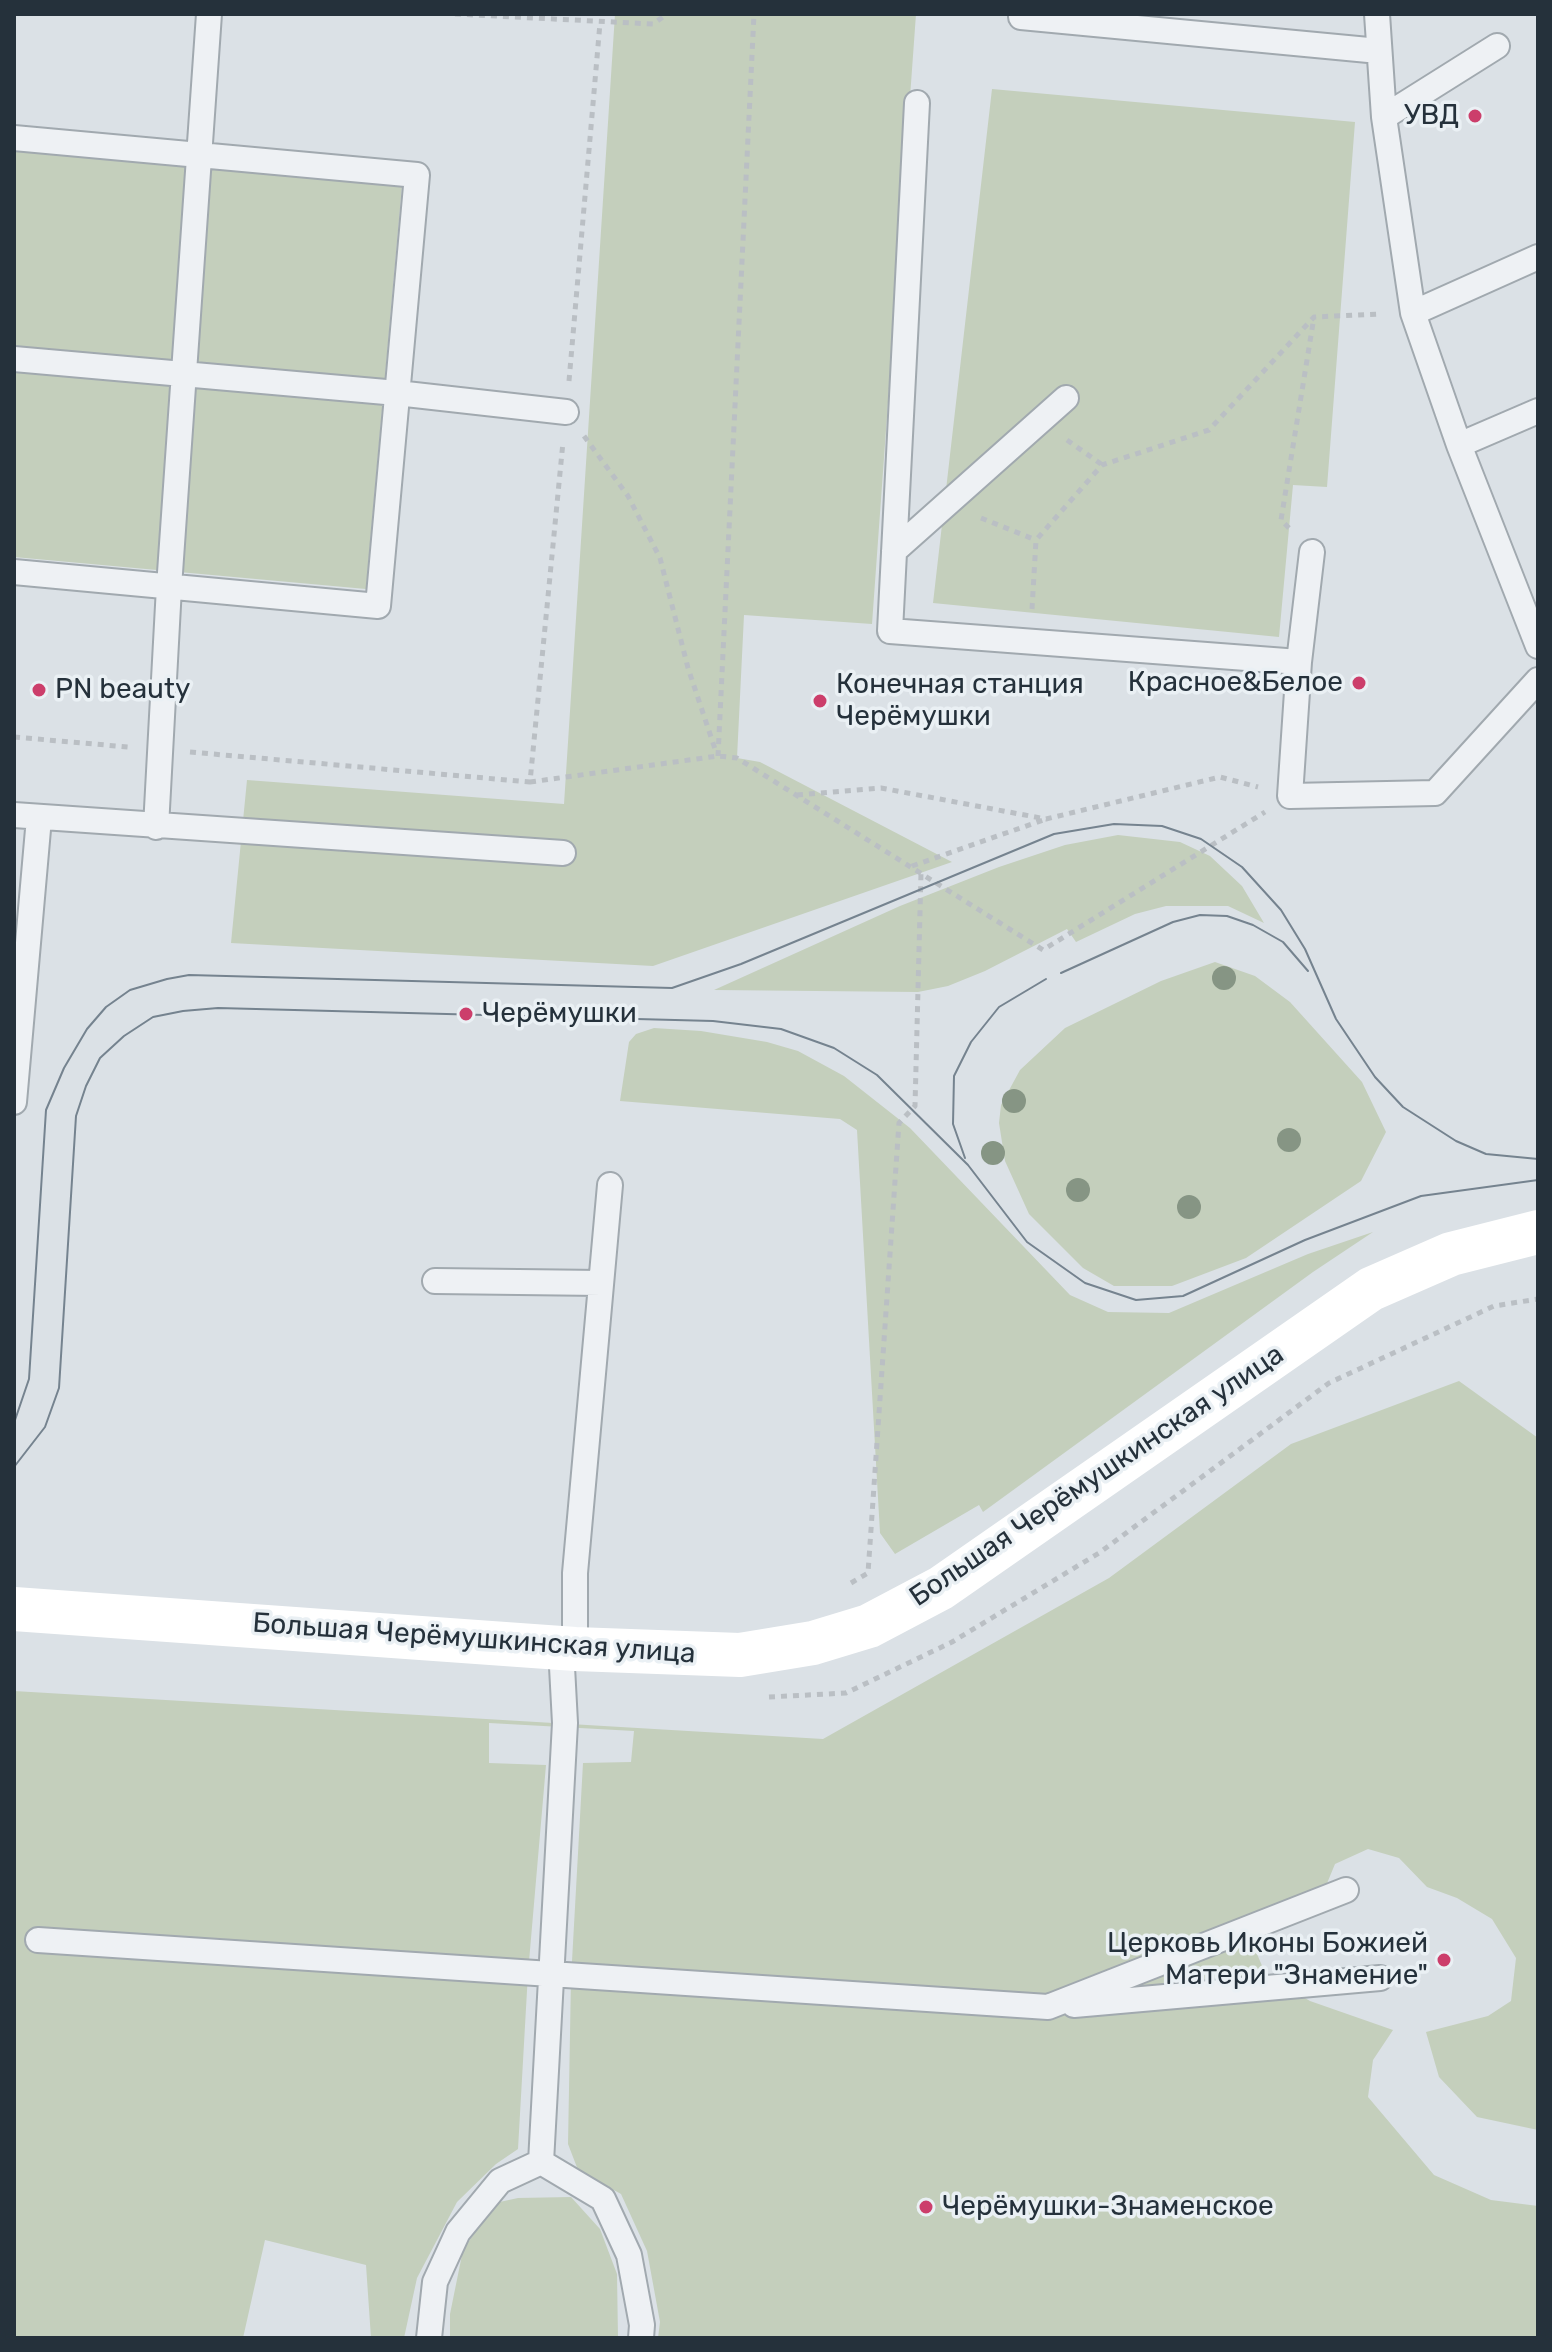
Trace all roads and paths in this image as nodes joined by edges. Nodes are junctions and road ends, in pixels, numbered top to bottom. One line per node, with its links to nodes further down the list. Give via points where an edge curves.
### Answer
1 (209, 14): 13 (lane)
2 (455, 14): 7 (path)
3 (667, 14): 7 (path, via 653,24)
4 (754, 14): 40 (path)
5 (1377, 14): 9 (lane)
6 (1021, 17): 9 (lane)
7 (600, 23): 22 (path)
8 (1497, 46): 11 (lane)
9 (1379, 51): 11 (lane)
10 (917, 103): 29 (lane)
11 (1384, 117): 15 (lane)
12 (14, 138): 13 (lane)
13 (201, 155): 18 (lane); 19 (lane, via 417,175)
14 (1538, 257): 15 (lane)
15 (1413, 313): 16 (path); 24 (lane)
16 (1314, 317): 25 (path, via 1209,430); 27 (path)
17 (14, 359): 18 (lane)
18 (186, 374): 19 (lane); 33 (lane)
19 (397, 393): 22 (lane); 33 (lane, via 378,606)
20 (1066, 398): 23 (lane)
21 (1538, 411): 24 (lane)
22 (566, 412): 40 (path, via 628,496 660,558 688,668); 41 (path)
23 (1040, 421): 25 (path); 26 (lane)
24 (1459, 445): 34 (lane)
25 (1102, 465): 28 (path)
26 (947, 504): 28 (path); 29 (lane)
27 (1281, 520)
28 (1036, 540): 32 (path)
29 (894, 551): 36 (lane, via 890,631)
30 (1312, 552): 36 (lane)
31 (14, 572): 33 (lane)
32 (1034, 583)
33 (169, 587): 39 (lane)
34 (1531, 609): 35 (lane)
35 (1538, 646)
36 (1299, 662): 43 (lane)
37 (1538, 680): 43 (lane, via 1435,793)
38 (14, 737): 39 (path)
39 (161, 750): 41 (path); 47 (lane)
40 (718, 756): 41 (path); 42 (path, via 737,758)
41 (530, 782)
42 (796, 795): 46 (path, via 881,788); 49 (path)
43 (1290, 796): 46 (path, via 1220,777); 50 (path, via 1043,950)
44 (14, 815): 45 (lane)
45 (39, 818): 47 (lane); 51 (lane)
46 (1046, 819): 49 (path)
47 (156, 827): 48 (lane)
48 (563, 853)
49 (911, 867): 50 (path)
50 (921, 873): 57 (path, via 915,1106 899,1123)
51 (14, 1102)
52 (610, 1185): 55 (lane)
53 (1538, 1232): 59 (street, Большая Черёмушкинская улица, via 1451,1254 1371,1289 941,1588 869,1626 813,1643 740,1655)
54 (435, 1281): 55 (lane)
55 (601, 1283): 59 (lane)
56 (1538, 1299): 60 (path, via 1494,1306 1329,1383 1099,1553 952,1642 846,1693)
57 (868, 1573)
58 (14, 1609): 59 (street, Большая Черёмушкинская улица)
59 (568, 1649): 63 (lane)
60 (759, 1697)
61 (1346, 1890): 65 (lane)
62 (38, 1940): 63 (lane)
63 (550, 1977): 65 (lane); 66 (lane)
64 (1380, 1978): 65 (lane)
65 (1048, 2007)
66 (541, 2162): 67 (lane, via 500,2181 458,2232 435,2282); 68 (lane, via 603,2199 629,2255)
67 (429, 2338)
68 (641, 2338)

